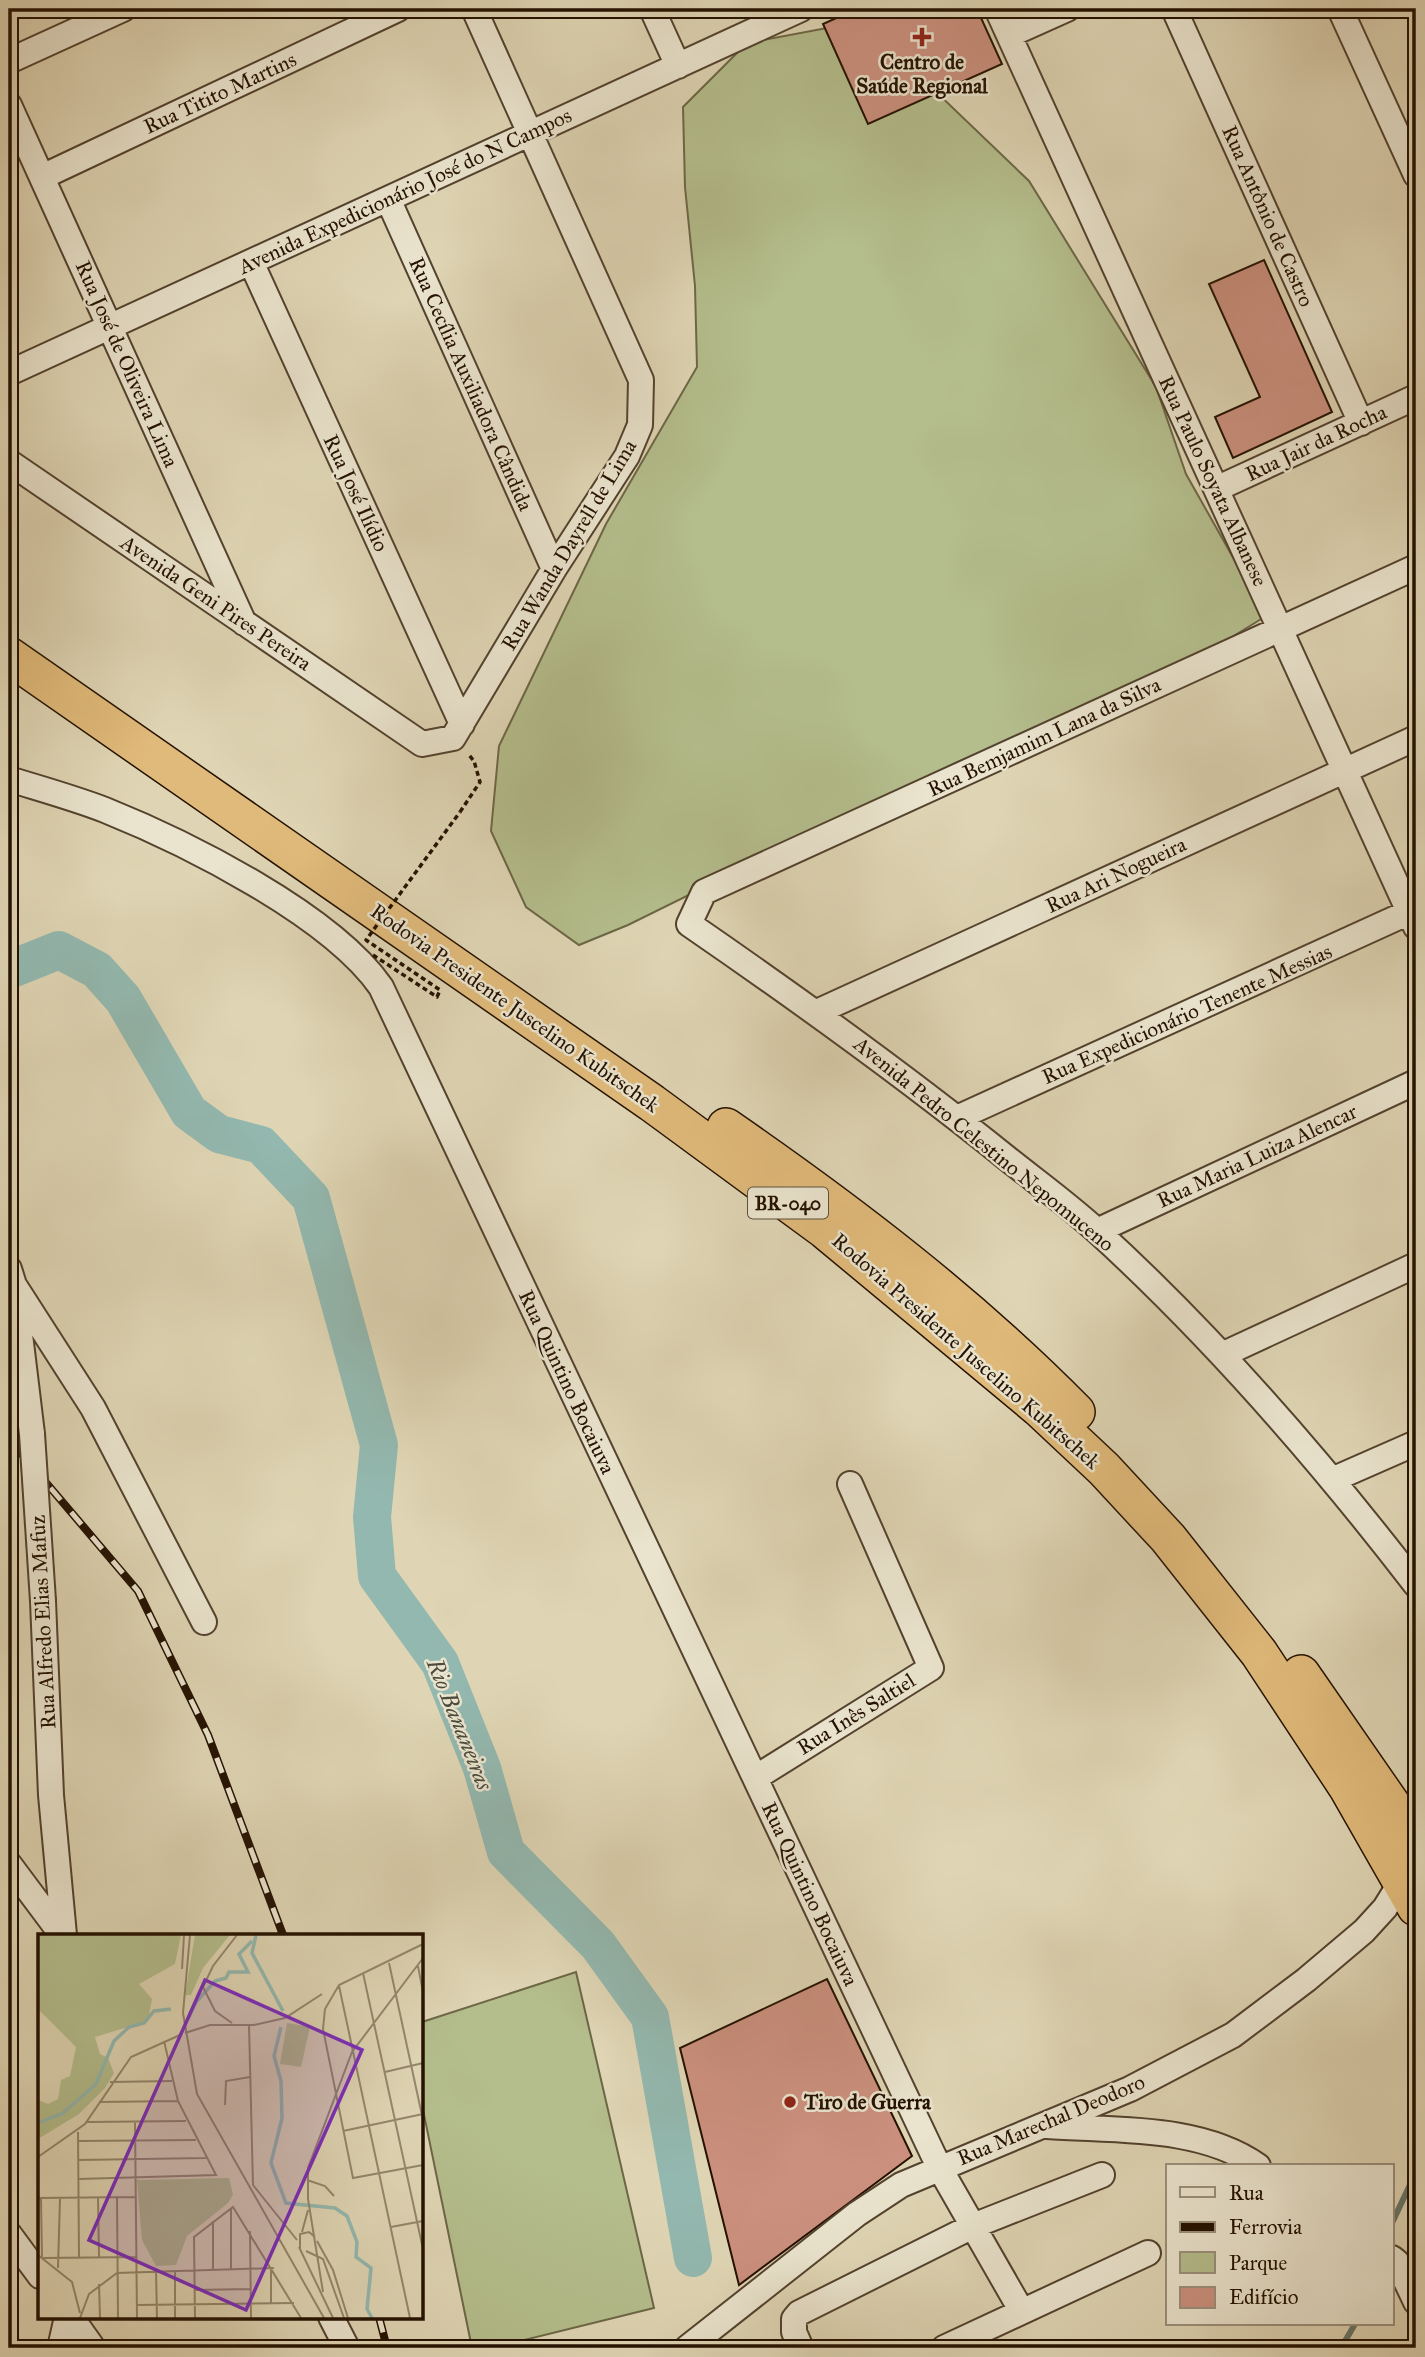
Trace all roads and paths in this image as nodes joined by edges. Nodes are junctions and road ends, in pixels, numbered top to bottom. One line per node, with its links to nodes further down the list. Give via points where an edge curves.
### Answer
1 (123, 9): 11 (street)
2 (398, 9): 16 (street, Rua Titito Martins)
3 (474, 9): 14 (street, Rua Wanda Dayrell de Lima)
4 (652, 9): 12 (street)
5 (801, 9): 12 (street, Avenida Expedicionário José do N Campos)
6 (997, 9): 10 (street, Rua Paulo Soyata Albanese)
7 (1067, 9): 10 (street)
8 (1174, 9): 22 (street, Rua Antônio de Castro)
9 (1340, 9): 15 (street)
10 (1009, 35): 24 (street, Rua Paulo Soyata Albanese)
11 (9, 61)
12 (678, 66): 14 (street, Avenida Expedicionário José do N Campos)
13 (9, 105): 16 (street, Rua José de Oliveira Lima)
14 (530, 133): 17 (street, Avenida Expedicionário José do N Campos); 26 (street, Rua Wanda Dayrell de Lima, via 641,380 640,425 627,456)
15 (1416, 175)
16 (42, 177): 19 (street, Rua José de Oliveira Lima)
17 (388, 199): 18 (street, Avenida Expedicionário José do N Campos); 26 (street, Rua Cecília Auxiliadora Cândida)
18 (251, 262): 19 (street, Avenida Expedicionário José do N Campos); 31 (street, Rua José Ilídio)
19 (110, 327): 20 (street, Avenida Expedicionário José do N Campos); 27 (street, Rua José de Oliveira Lima)
20 (9, 373)
21 (1416, 397): 22 (street, Rua Jair da Rocha)
22 (1362, 423): 24 (street, Rua Jair da Rocha)
23 (9, 462): 27 (street, Avenida Geni Pires Pereira)
24 (1216, 489): 28 (street, Rua Paulo Soyata Albanese)
25 (1416, 567): 28 (street, Rua Bemjamim Lana da Silva)
26 (554, 569): 31 (street, Rua Wanda Dayrell de Lima)
27 (244, 623): 31 (street, Avenida Geni Pires Pereira, via 422,744)
28 (1280, 629): 33 (street, Rua Paulo Soyata Albanese); 36 (street, Rua Bemjamim Lana da Silva, via 704,892)
29 (9, 630): 51 (highway, Rodovia Presidente Juscelino Kubitschek / BR-040, via 813,1187 1019,1354 1154,1498 1273,1636)
30 (9, 656): 53 (highway, Rodovia Presidente Juscelino Kubitschek / BR-040, via 652,1103 825,1230 1039,1408 1168,1538 1259,1653)
31 (458, 731): 37 (path, bridge, via 480,782 366,940 440,990 437,997)
32 (1416, 738): 33 (street, Rua Ari Nogueira)
33 (1345, 771): 35 (street, Rua Paulo Soyata Albanese); 38 (street, Rua Ari Nogueira)
34 (9, 779): 50 (street, Rua Quintino Bocaiuva, via 105,810 183,845 288,904 369,970)
35 (1414, 916): 40 (street, Rua Expedicionário Tenente Messias)
36 (689, 923): 38 (street, Avenida Pedro Celestino Nepomuceno)
37 (373, 955)
38 (817, 1013): 40 (street, Avenida Pedro Celestino Nepomuceno)
39 (1416, 1082): 41 (street, Rua Maria Luiza Alencar)
40 (957, 1118): 41 (street, Avenida Pedro Celestino Nepomuceno)
41 (1097, 1231): 44 (street, Avenida Pedro Celestino Nepomuceno)
42 (1416, 1265): 44 (street)
43 (11, 1277): 49 (street, via 93,1408); 55 (street, Rua Alfredo Elias Mafuz, bridge, via 32,1434)
44 (1224, 1354): 46 (street, Avenida Pedro Celestino Nepomuceno)
45 (1416, 1443): 46 (street)
46 (1334, 1479): 48 (street, Avenida Pedro Celestino Nepomuceno)
47 (850, 1485): 50 (street, Rua Inês Saltiel, via 930,1668)
48 (1416, 1585)
49 (204, 1622)
50 (755, 1778): 58 (street, Rua Quintino Bocaiuva)
51 (1416, 1840)
52 (9, 1864): 54 (street)
53 (1409, 1893): 56 (street, Rua Marechal Deodoro, via 1233,2035 1130,2089)
54 (62, 1934)
55 (63, 1934)
56 (1039, 2126): 57 (street, via 1206,2141); 58 (street, Rua Marechal Deodoro)
57 (1255, 2164)
58 (939, 2167): 60 (street, Rua Quintino Bocaiuva); 70 (street, Rua Marechal Deodoro, via 857,2214)
59 (1102, 2175): 60 (street)
60 (973, 2226): 66 (street, Rua Quintino Bocaiuva); 74 (street, via 799,2312 794,2332)
61 (9, 2234): 64 (street)
62 (1148, 2253): 66 (street)
63 (1394, 2260): 65 (street)
64 (38, 2273)
65 (1416, 2302)
66 (1021, 2309): 75 (street)
67 (69, 2318): 71 (street)
68 (70, 2318): 72 (street)
69 (332, 2318): 73 (street)
70 (690, 2346)
71 (60, 2348)
72 (93, 2348)
73 (347, 2348)
74 (801, 2348)
75 (944, 2348)

